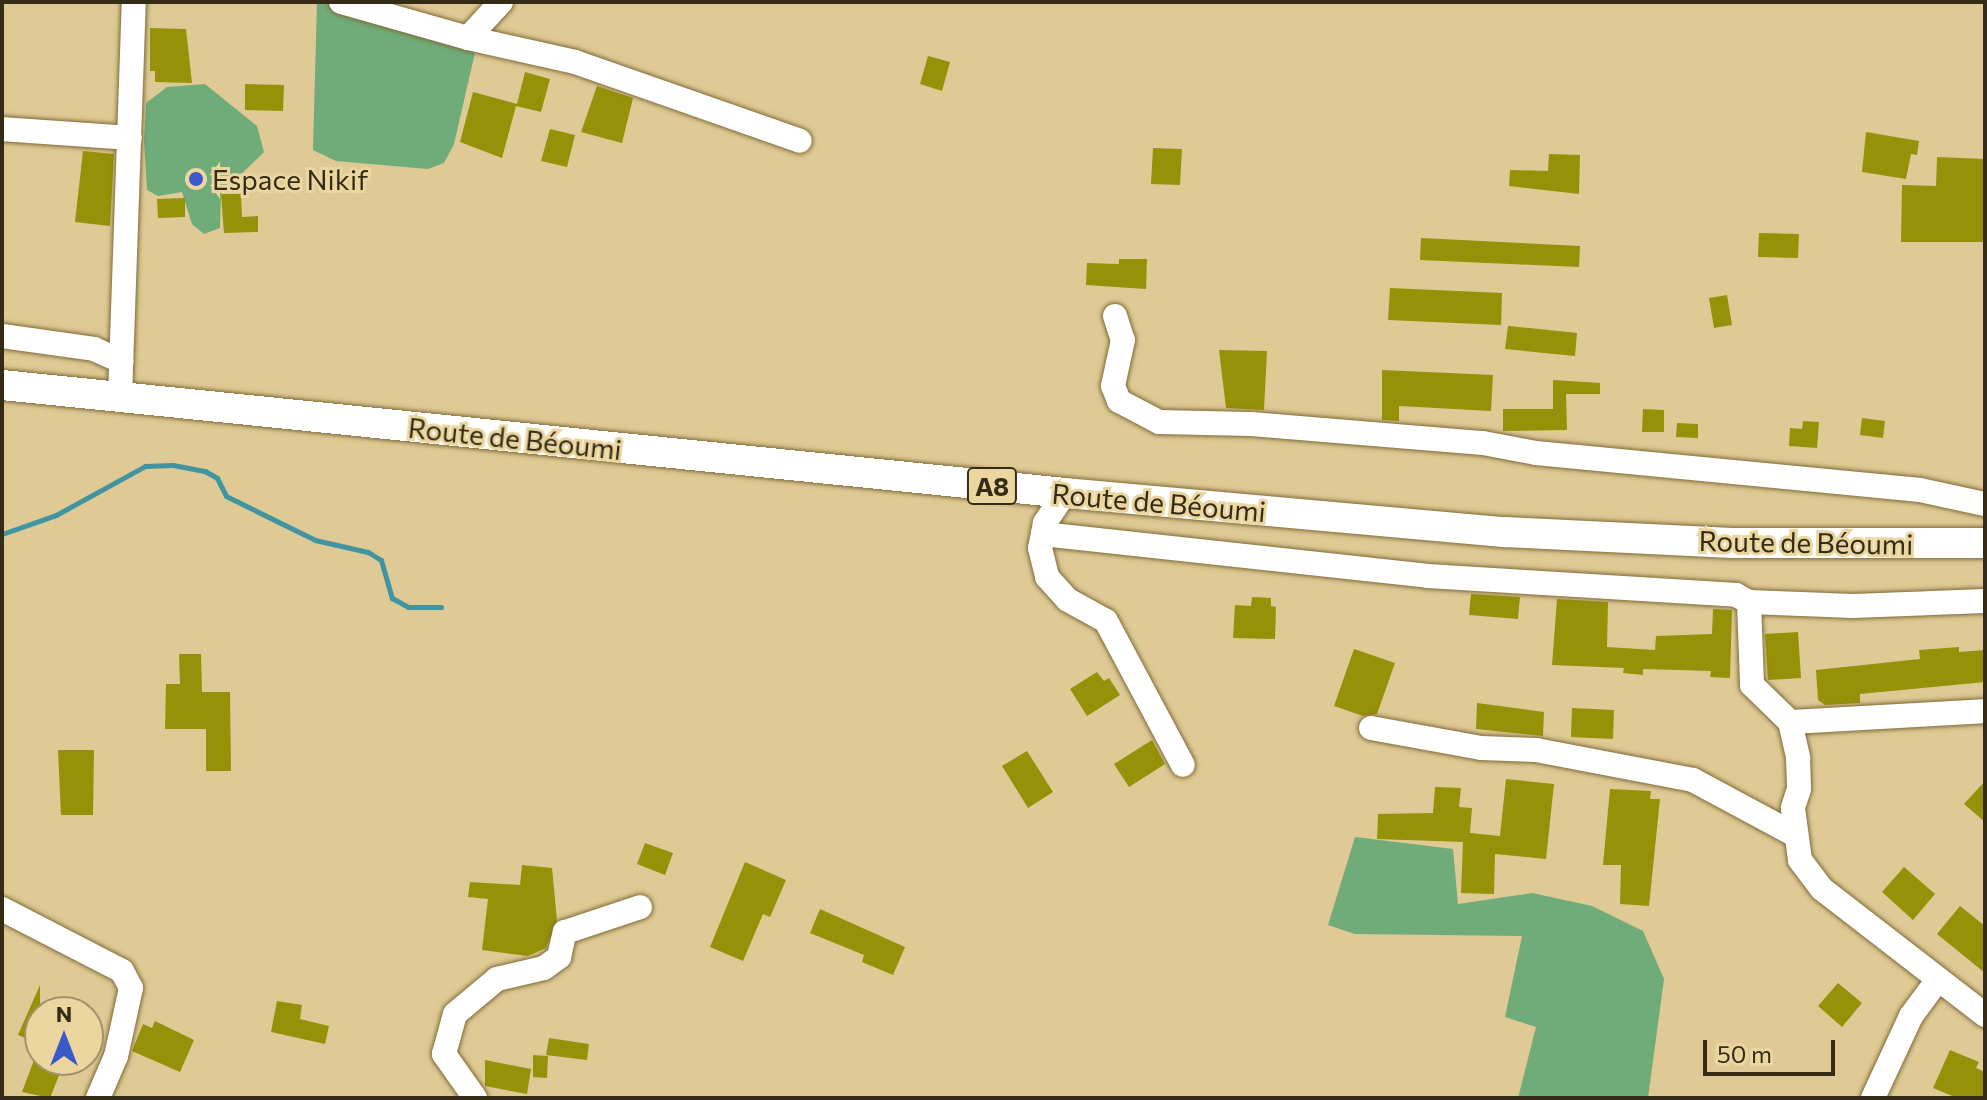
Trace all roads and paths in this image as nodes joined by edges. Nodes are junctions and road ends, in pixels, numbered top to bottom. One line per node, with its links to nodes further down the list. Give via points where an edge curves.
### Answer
1 (134, 2): 6 (street)
2 (341, 2): 4 (street)
3 (501, 2): 4 (street)
4 (468, 38): 7 (street, via 575,62)
5 (2, 129): 6 (street)
6 (130, 138): 10 (street)
7 (800, 141)
8 (1115, 316): 14 (street, via 1123,340 1113,386 1119,401 1159,422 1483,443 1536,453 1933,492)
9 (2, 336): 10 (street, via 94,349)
10 (121, 361): 12 (street)
11 (2, 385): 12 (main road, Route de Béoumi / A8)
12 (120, 397): 13 (main road, Route de Béoumi / A8)
13 (1065, 493): 15 (street); 16 (main road, Route de Béoumi / A8, via 1505,532 1732,543)
14 (1985, 504)
15 (1043, 534): 18 (street, via 1428,576 1736,595); 22 (street, via 1040,548 1047,577 1068,600 1106,621)
16 (1985, 543)
17 (1985, 601): 18 (street, via 1853,606)
18 (1749, 602): 20 (street, via 1752,685)
19 (1985, 711): 20 (street)
20 (1790, 722): 23 (street, via 1798,758)
21 (1371, 728): 23 (street, via 1481,748 1536,750 1693,780)
22 (1183, 765)
23 (1795, 835): 26 (street, via 1800,860 1822,889)
24 (640, 907): 29 (street, via 565,932 559,957 544,968 497,979 455,1014 444,1054)
25 (2, 909): 28 (street, via 122,971 131,988 116,1056)
26 (1937, 981): 27 (street); 30 (street, via 1911,1016)
27 (1985, 1015)
28 (98, 1098)
29 (475, 1098)
30 (1873, 1098)

